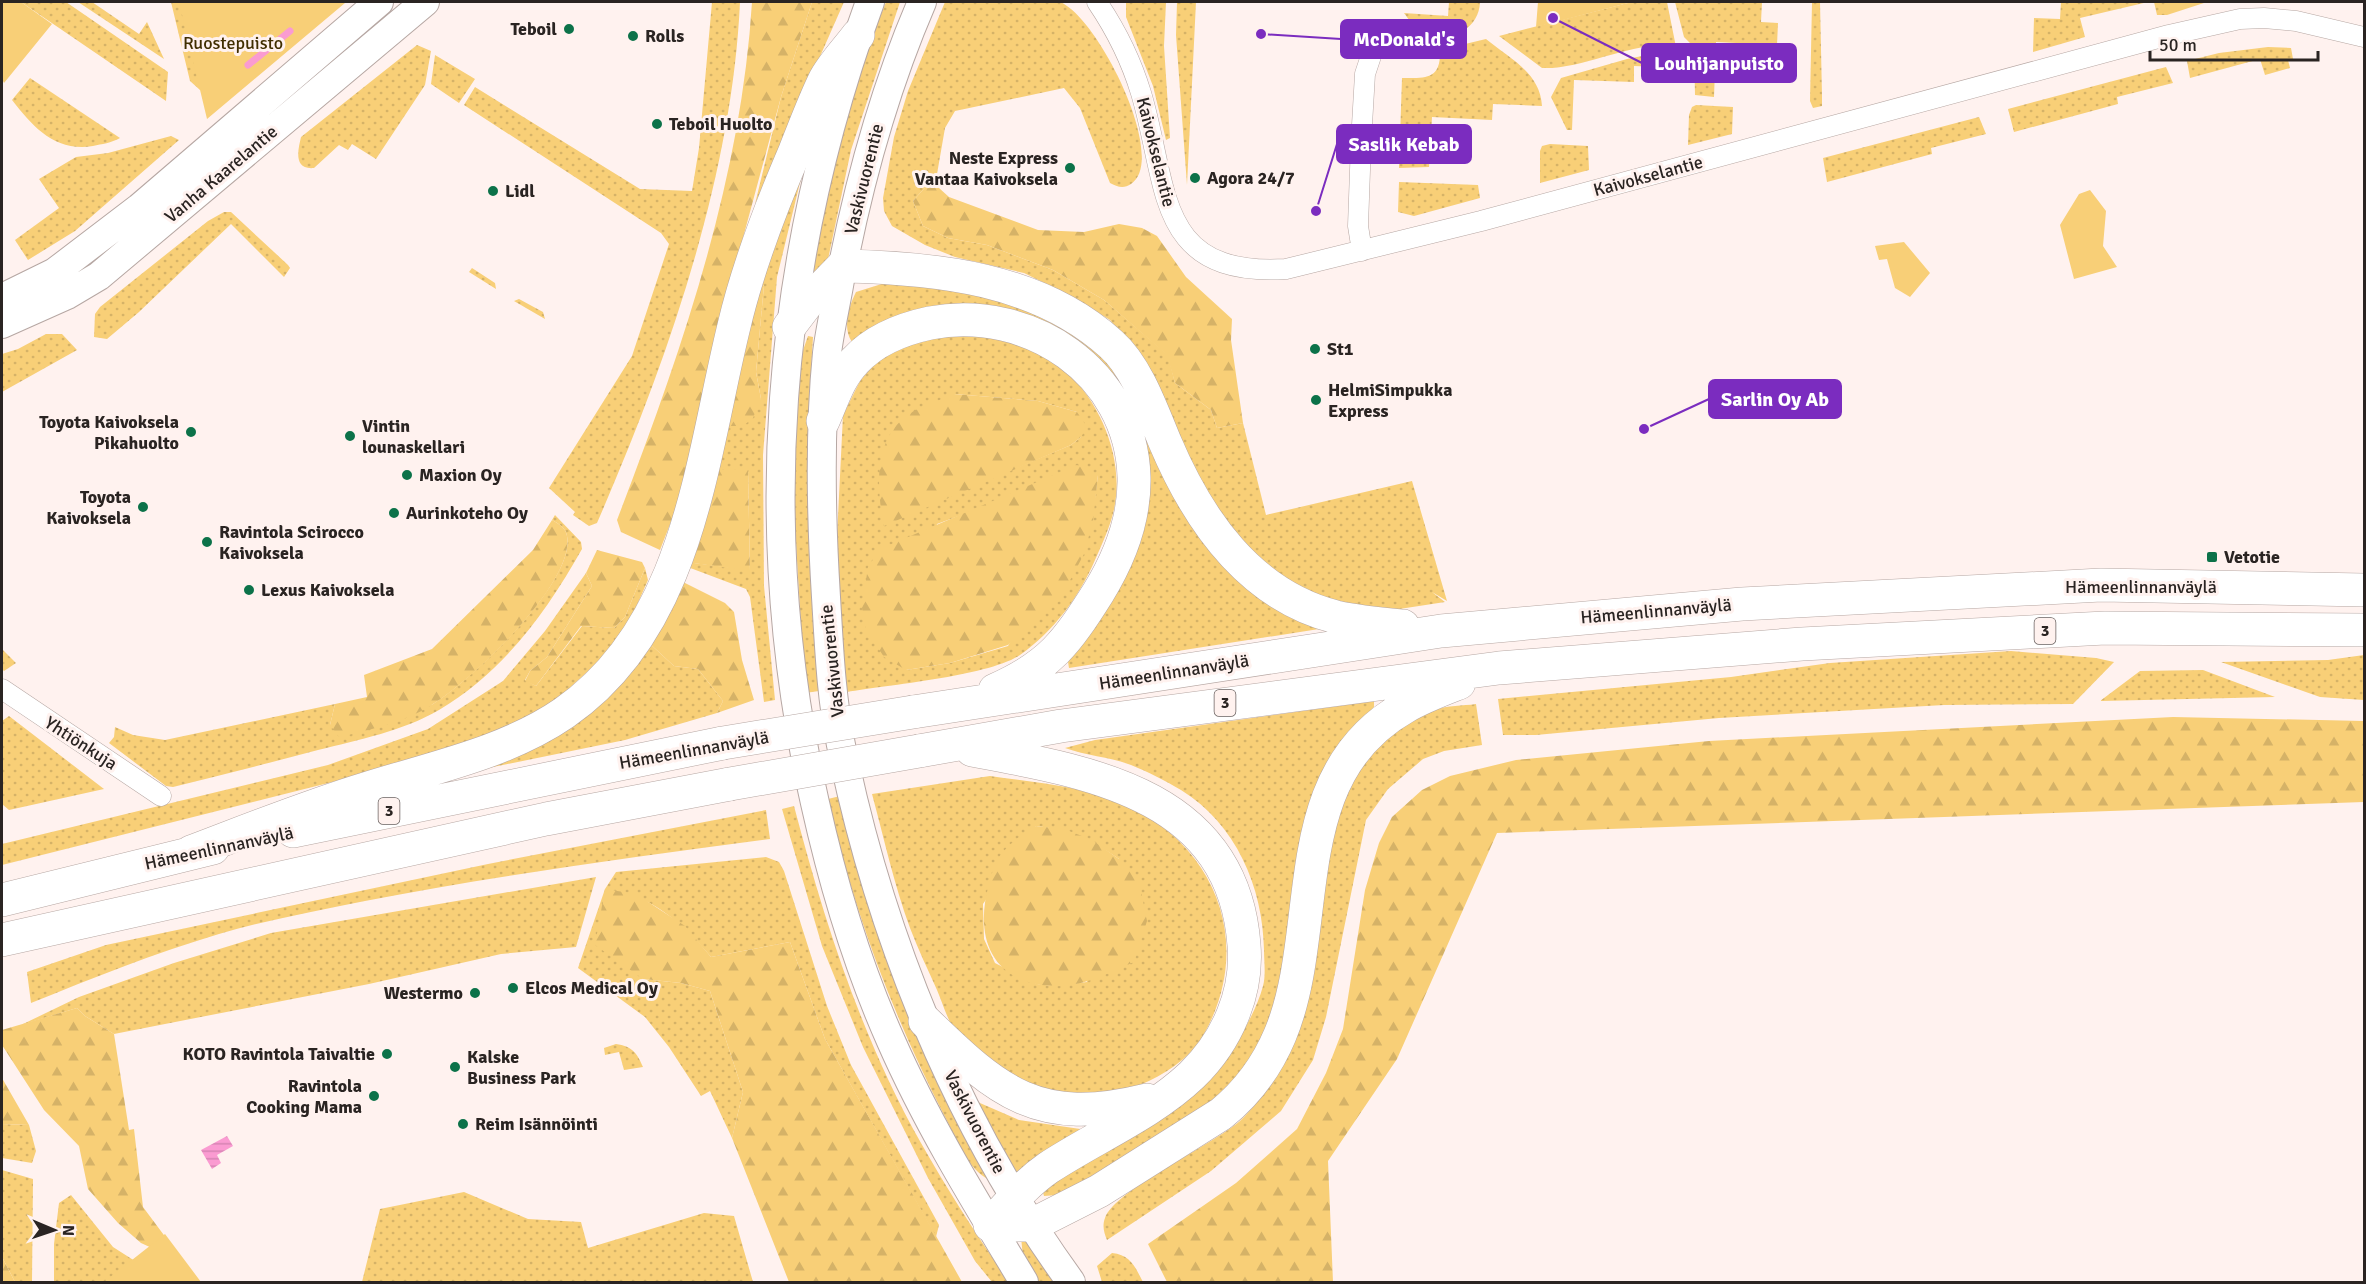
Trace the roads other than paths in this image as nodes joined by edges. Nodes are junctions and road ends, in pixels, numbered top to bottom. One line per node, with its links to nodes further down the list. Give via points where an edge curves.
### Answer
1 (379, 2): 12 (main road, Vanha Kaarelantie, via 139,208 55,272)
2 (425, 2): 13 (main road, Vanha Kaarelantie, via 99,276)
3 (870, 2): 7 (main road, Vaskivuorentie)
4 (922, 2): 11 (main road, Vaskivuorentie, via 873,137)
5 (1097, 2): 10 (street, Kaivokselantie, via 1133,70 1164,195 1174,221 1191,245 1215,261 1266,271)
6 (2262, 10): 8 (street, Kaivokselantie); 10 (street, Kaivokselantie, via 2240,19)
7 (858, 35): 14 (main road, Vaskivuorentie, via 820,165); 24 (highway, via 825,79 769,213 734,322 688,523 656,603 617,666 583,699 533,732 306,807)
8 (2364, 37)
9 (1375, 44): 10 (street, via 1365,70 1358,226)
10 (1362, 251)
11 (843, 266): 14 (highway); 15 (main road, Vaskivuorentie, via 827,352); 18 (highway, via 897,267 967,276 1038,297 1080,319 1113,345 1142,388 1179,475 1207,524 1248,569 1275,590 1336,617)
12 (2, 298)
13 (2, 324)
14 (789, 327): 30 (main road, Vaskivuorentie, via 778,496 789,670 808,773 850,935 890,1040 931,1123)
15 (823, 421): 21 (highway, via 838,386 854,362 872,346 898,332 946,320 1004,324 1053,343 1097,379 1113,404 1130,451 1134,476 1127,528 1109,574 1077,627 1053,657 1024,677); 27 (main road, Vaskivuorentie, via 824,560 830,661 841,743 872,871)
16 (2364, 590): 18 (highway, Hämeenlinnanväylä / 3, via 2101,585 1742,604)
17 (2364, 630): 19 (highway, Hämeenlinnanväylä / 3, via 2105,628 1802,644)
18 (1441, 631): 21 (highway, Hämeenlinnanväylä / 3)
19 (1499, 668): 22 (highway, Hämeenlinnanväylä / 3, via 1061,726); 31 (highway, via 1404,707 1379,725 1342,770 1318,829 1296,974 1281,1035 1237,1101 1099,1191)
20 (2, 689): 23 (street, Yhtiönkuja)
21 (962, 704): 24 (highway, Hämeenlinnanväylä / 3, bridge, via 723,743)
22 (953, 746): 26 (highway, Hämeenlinnanväylä / 3, bridge, via 546,819); 28 (highway, via 1048,764 1095,777 1153,801 1190,825 1226,874 1243,931 1245,958 1240,991 1231,1021 1212,1053)
23 (161, 796)
24 (191, 852): 25 (highway, Hämeenlinnanväylä / 3)
25 (2, 900)
26 (2, 940)
27 (925, 1021): 28 (highway, via 979,1072 1021,1098 1045,1105 1105,1109); 29 (main road, Vaskivuorentie, via 967,1113)
28 (1166, 1096): 29 (highway, via 1048,1168)
29 (1014, 1198): 30 (highway); 31 (main road, Vaskivuorentie)
30 (990, 1225): 31 (highway); 32 (main road, Vaskivuorentie)
31 (1032, 1225): 33 (main road, Vaskivuorentie)
32 (1024, 1282)
33 (1071, 1282)

